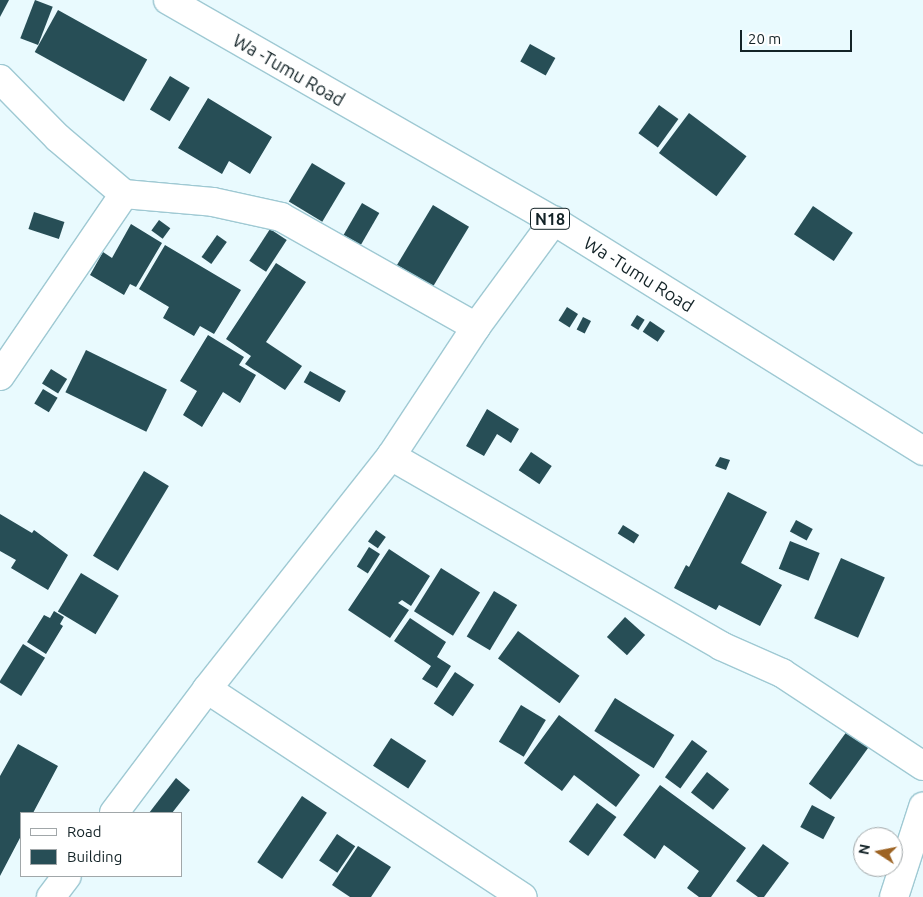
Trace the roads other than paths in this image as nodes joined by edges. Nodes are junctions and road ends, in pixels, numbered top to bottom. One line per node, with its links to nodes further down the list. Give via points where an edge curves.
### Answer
1 (168, 0): 4 (main road, Wa -Tumu Road / N18)
2 (0, 79): 3 (main road, via 58,138)
3 (124, 194): 5 (main road, via 213,202 281,217); 6 (main road)
4 (554, 221): 5 (main road); 7 (main road, Wa -Tumu Road / N18)
5 (476, 327): 8 (main road)
6 (0, 376)
7 (923, 451)
8 (391, 456): 9 (main road); 10 (main road, via 721,646 782,674)
9 (208, 689): 12 (main road); 14 (main road)
10 (923, 766)
11 (923, 807): 17 (main road)
12 (115, 812)
13 (67, 877): 15 (main road)
14 (494, 889): 16 (main road)
15 (52, 897)
16 (522, 897)
17 (894, 897)

